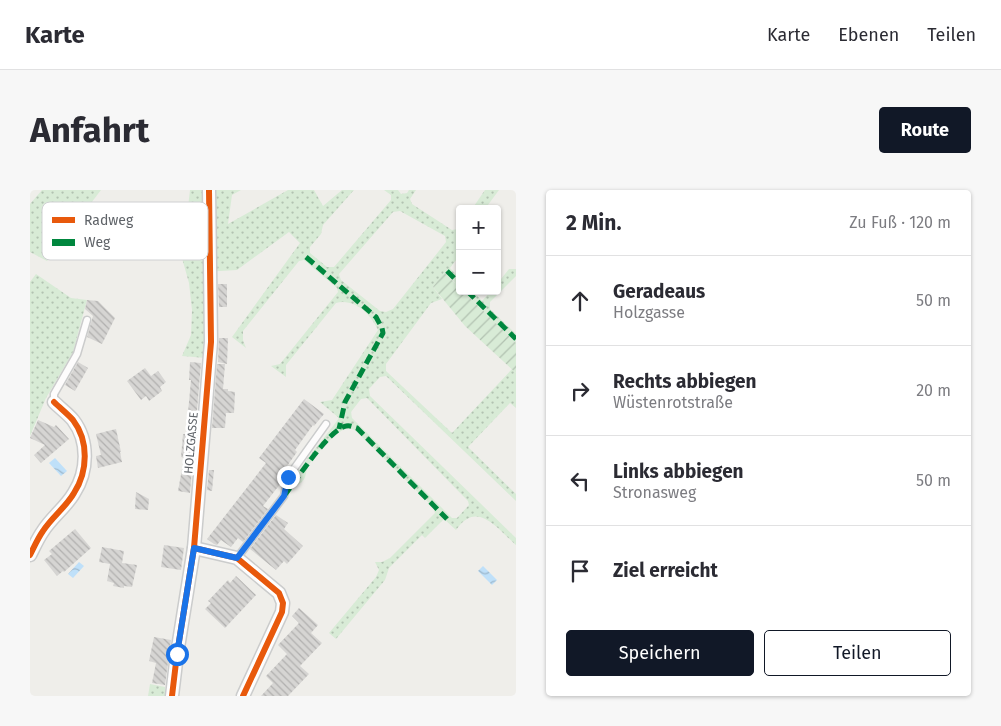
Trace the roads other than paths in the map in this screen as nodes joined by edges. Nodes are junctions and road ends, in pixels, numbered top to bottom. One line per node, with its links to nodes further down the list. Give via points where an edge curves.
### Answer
1 (209, 190): 5 (street, HOLZGASSE, via 211,342)
2 (87, 320): 3 (lane, via 77,354 54,394)
3 (54, 402): 6 (street, via 73,419 79,430 85,462 74,493 43,531)
4 (326, 424): 7 (lane, via 288,477 284,496)
5 (194, 548): 7 (street); 8 (street, HOLZGASSE)
6 (30, 555)
7 (237, 558): 9 (street, via 279,594 283,603 282,612)
8 (172, 696)
9 (243, 696)

